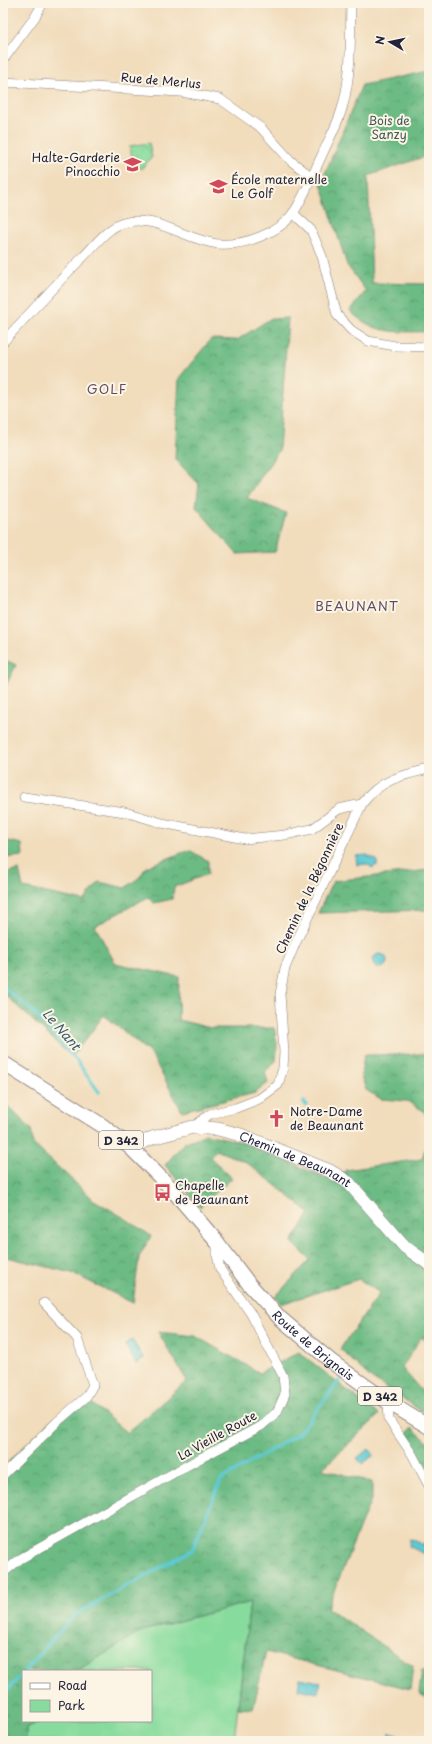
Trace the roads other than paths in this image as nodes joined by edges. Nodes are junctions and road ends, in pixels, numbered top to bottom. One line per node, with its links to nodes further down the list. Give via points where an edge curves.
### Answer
1 (43, 3): 3 (street)
2 (350, 3): 5 (street, via 350,56 343,106)
3 (3, 60)
4 (3, 82): 5 (street, Rue de Merlus, via 181,92 220,99 261,128 291,162)
5 (312, 177): 6 (street)
6 (293, 213): 7 (street, via 264,235 229,244 200,240 147,222 124,223 115,227 59,281); 8 (street, via 311,230 322,256 337,315 351,330 368,341 395,346)
7 (3, 342)
8 (429, 347)
9 (429, 769): 11 (street, Chemin de la Bégonnière, via 406,774 384,783 369,794)
10 (24, 797): 11 (street, via 125,812 162,823 245,839 312,829 339,809)
11 (362, 804): 13 (street, Chemin de la Bégonnière, via 285,968 280,994 284,1052 278,1085 259,1099 210,1114)
12 (3, 1063): 14 (main road, D 342, via 103,1126)
13 (193, 1127): 14 (street, Chemin de Beaunant, via 152,1138); 16 (street, Chemin de Beaunant, via 218,1129 242,1135 330,1171 349,1183 406,1247)
14 (131, 1148): 15 (main road, D 342, via 171,1188)
15 (217, 1242): 18 (main road, Route de Brignais / D 342, via 249,1284 280,1318 332,1362); 22 (street, La Vieille Route, via 220,1269 251,1314 283,1376 285,1394 277,1412 261,1426 20,1559)
16 (429, 1264)
17 (44, 1303): 20 (street, via 77,1338 93,1385 86,1397)
18 (388, 1402): 19 (main road, Route de Brignais / D 342); 21 (street, via 389,1420 412,1454)
19 (429, 1427)
20 (3, 1475)
21 (429, 1486)
22 (3, 1573)

